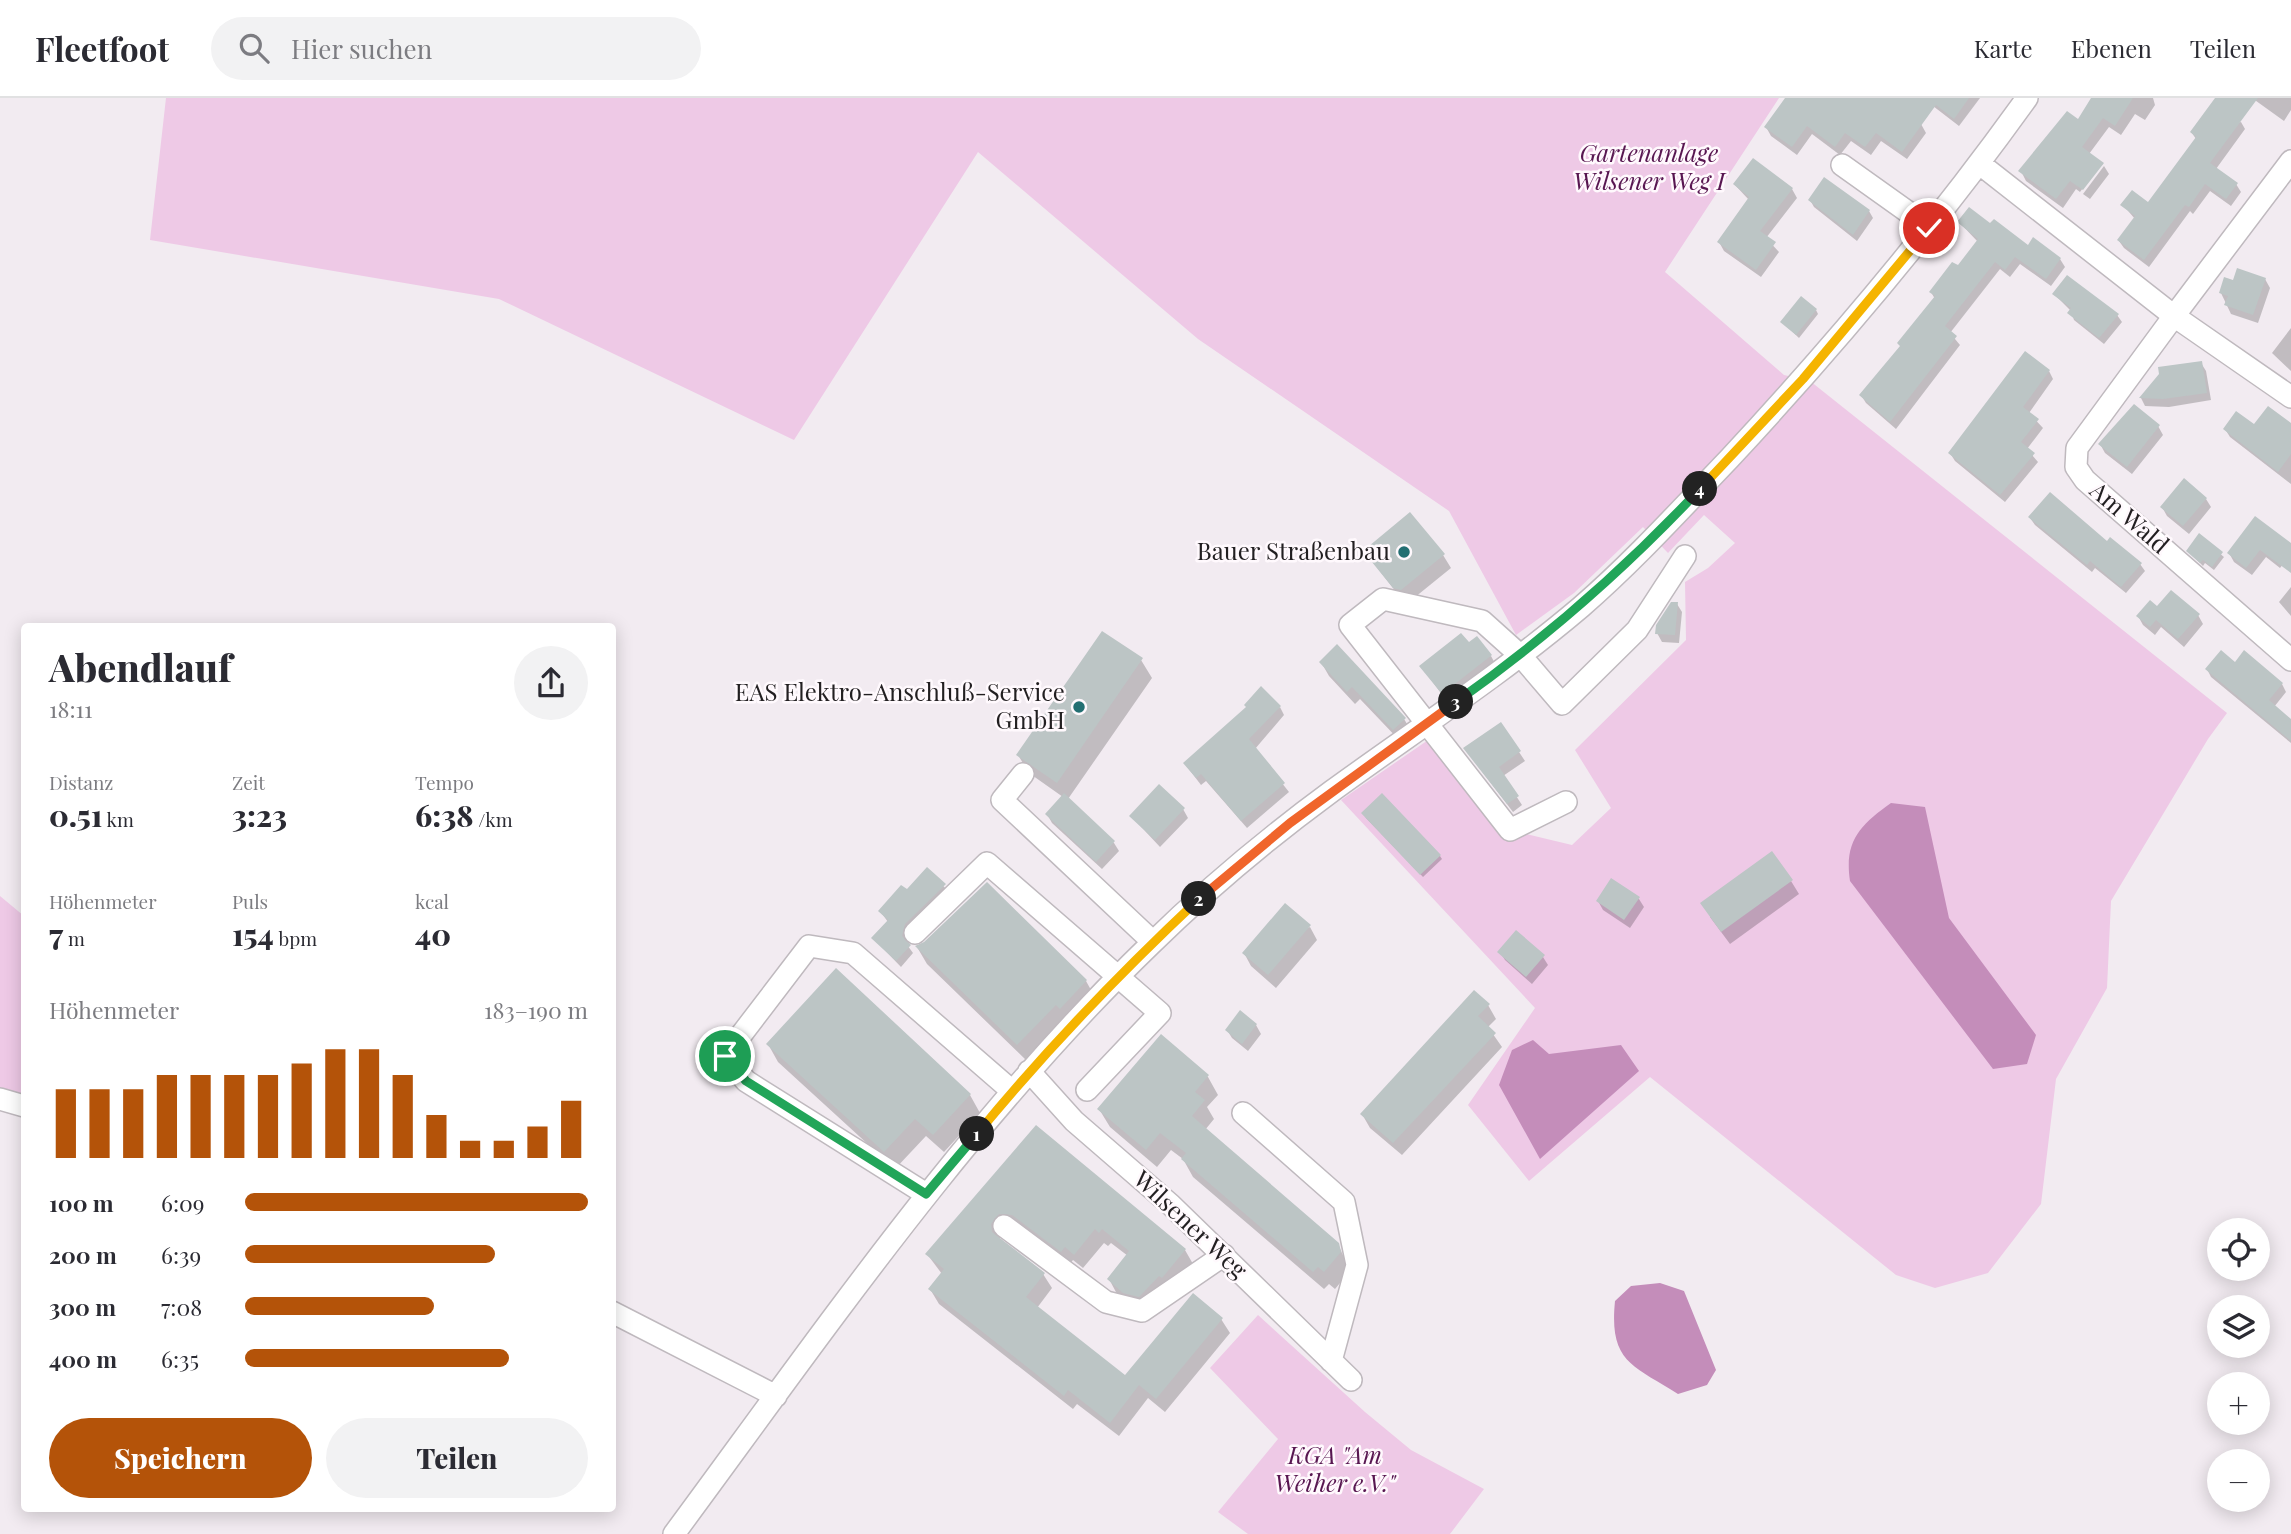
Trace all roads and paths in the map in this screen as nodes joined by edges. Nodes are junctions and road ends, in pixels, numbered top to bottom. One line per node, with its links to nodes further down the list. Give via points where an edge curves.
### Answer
1 (2027, 98): 3 (street)
2 (2291, 161): 6 (street, Am Wald)
3 (1980, 164): 5 (street); 6 (street)
4 (1842, 165): 5 (street)
5 (1929, 228): 9 (street, via 1803,379 1654,539)
6 (2174, 316): 7 (street); 10 (street, Am Wald, via 2077,448 2076,467 2085,480)
7 (2291, 397)
8 (1685, 556): 9 (street, via 1637,630 1562,704)
9 (1521, 656): 11 (street); 11 (street, via 1482,621 1383,599 1350,625)
10 (2291, 660)
11 (1425, 724): 13 (street, via 1510,830); 15 (street, via 1290,823)
12 (1023, 774): 15 (street, via 1002,800)
13 (1566, 802)
14 (915, 933): 16 (street, via 987,863)
15 (1153, 942): 16 (street)
16 (1118, 976): 17 (street); 18 (street, via 1160,1013)
17 (1029, 1071): 19 (street); 25 (street, Wilsener Weg, via 1073,1121)
18 (1087, 1090)
19 (1012, 1091): 23 (street); 23 (street, via 853,953 809,946 725,1056 746,1081)
20 (0, 1099): 21 (street)
21 (21, 1105)
22 (1243, 1113): 27 (street, via 1344,1202 1357,1265)
23 (926, 1194): 29 (street)
24 (1004, 1226): 25 (street, via 1107,1302 1142,1311)
25 (1224, 1255): 27 (street, Wilsener Weg)
26 (616, 1314): 29 (street)
27 (1331, 1361): 28 (street, Wilsener Weg)
28 (1351, 1380)
29 (776, 1396): 30 (street)
30 (674, 1534)

